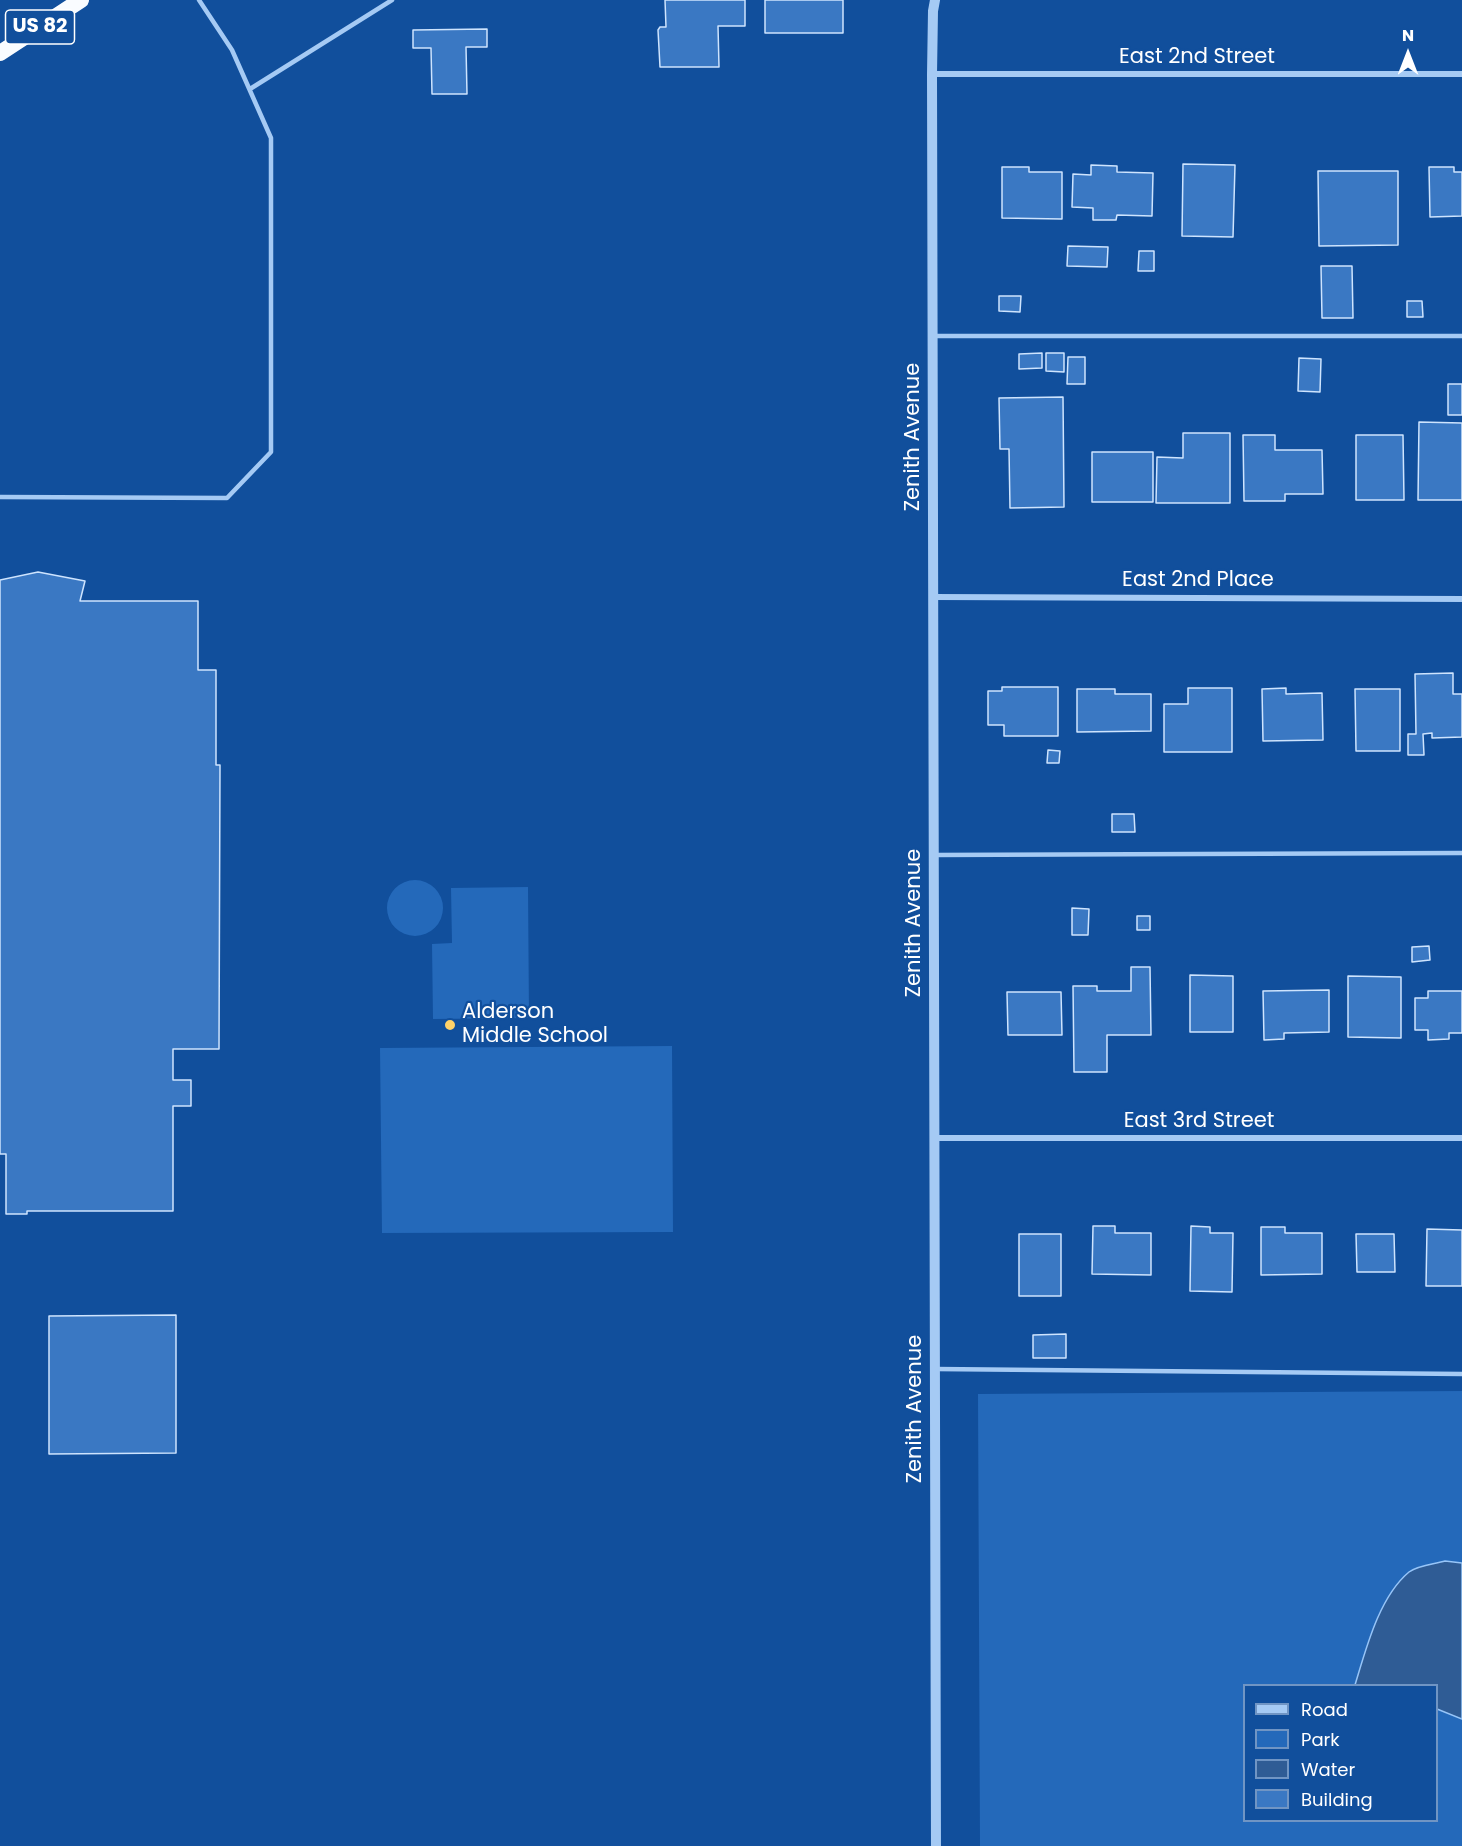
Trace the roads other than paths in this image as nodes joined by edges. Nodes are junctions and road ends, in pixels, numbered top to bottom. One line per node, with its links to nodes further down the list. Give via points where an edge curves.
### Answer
1 (81, 0): 5 (highway, US 82)
2 (199, 0): 8 (lane, via 232,50)
3 (392, 0): 8 (lane)
4 (935, 0): 6 (street, Zenith Avenue)
5 (0, 53)
6 (932, 74): 7 (street, East 2nd Street); 9 (street, Zenith Avenue)
7 (1462, 74)
8 (250, 90): 11 (lane, via 272,138 272,452 227,498)
9 (933, 336): 10 (lane); 12 (street, Zenith Avenue)
10 (1462, 336)
11 (0, 497)
12 (933, 597): 13 (street, East 2nd Place); 15 (street, Zenith Avenue)
13 (1462, 599)
14 (1462, 853): 15 (lane)
15 (934, 855): 16 (street, Zenith Avenue)
16 (935, 1138): 17 (street, East 3rd Street); 18 (street, Zenith Avenue)
17 (1462, 1138)
18 (935, 1370): 19 (lane); 20 (street, Zenith Avenue)
19 (1462, 1374)
20 (936, 1846)

